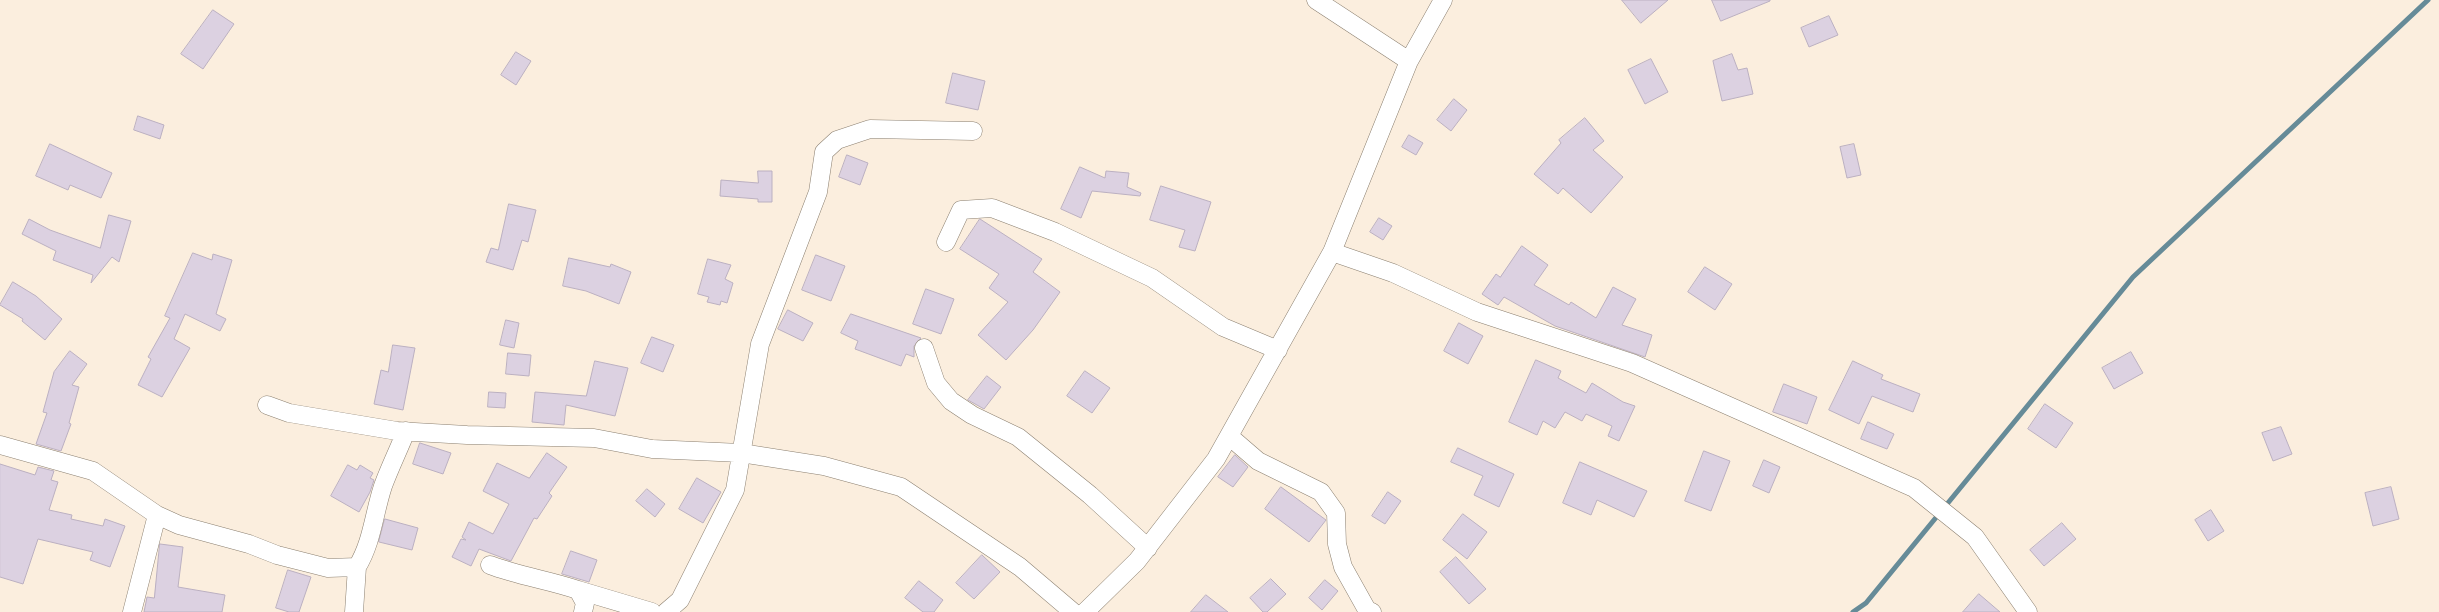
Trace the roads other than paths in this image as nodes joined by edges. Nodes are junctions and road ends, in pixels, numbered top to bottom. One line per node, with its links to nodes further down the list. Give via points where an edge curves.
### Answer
1 (1316, 0): 3 (street)
2 (1444, 0): 3 (street)
3 (1409, 61): 6 (street)
4 (973, 131): 13 (street, via 870,129 836,140 824,152 818,192 760,344)
5 (946, 242): 8 (street, via 961,210 992,208 1055,232 1152,278 1223,327)
6 (1332, 252): 8 (street); 27 (street, via 1393,273 1477,312 1632,363 1914,488 1975,537)
7 (924, 348): 15 (street, via 936,383 951,400 972,415 1018,437 1090,495)
8 (1278, 350): 11 (street)
9 (267, 405): 10 (street, via 328,421)
10 (406, 431): 13 (street, via 594,438 652,449); 17 (street, via 383,486 367,552)
11 (1229, 436): 15 (street, via 1216,459); 26 (street, via 1258,460 1321,492 1336,514 1337,544 1343,567 1367,610)
12 (0, 445): 14 (street, via 93,471)
13 (741, 453): 23 (street, via 735,490 680,600); 24 (street, via 824,466 901,487 1020,567)
14 (157, 515): 17 (street, via 179,525 277,555 328,568); 19 (street)
15 (1148, 548): 25 (street)
16 (490, 565): 18 (street)
17 (357, 567): 20 (street)
18 (578, 590): 21 (street, via 585,603); 22 (street)
19 (132, 612)
20 (354, 612)
21 (583, 612)
22 (652, 612)
23 (666, 612)
24 (1073, 612)
25 (1086, 612)
26 (1372, 612)
27 (2028, 612)

